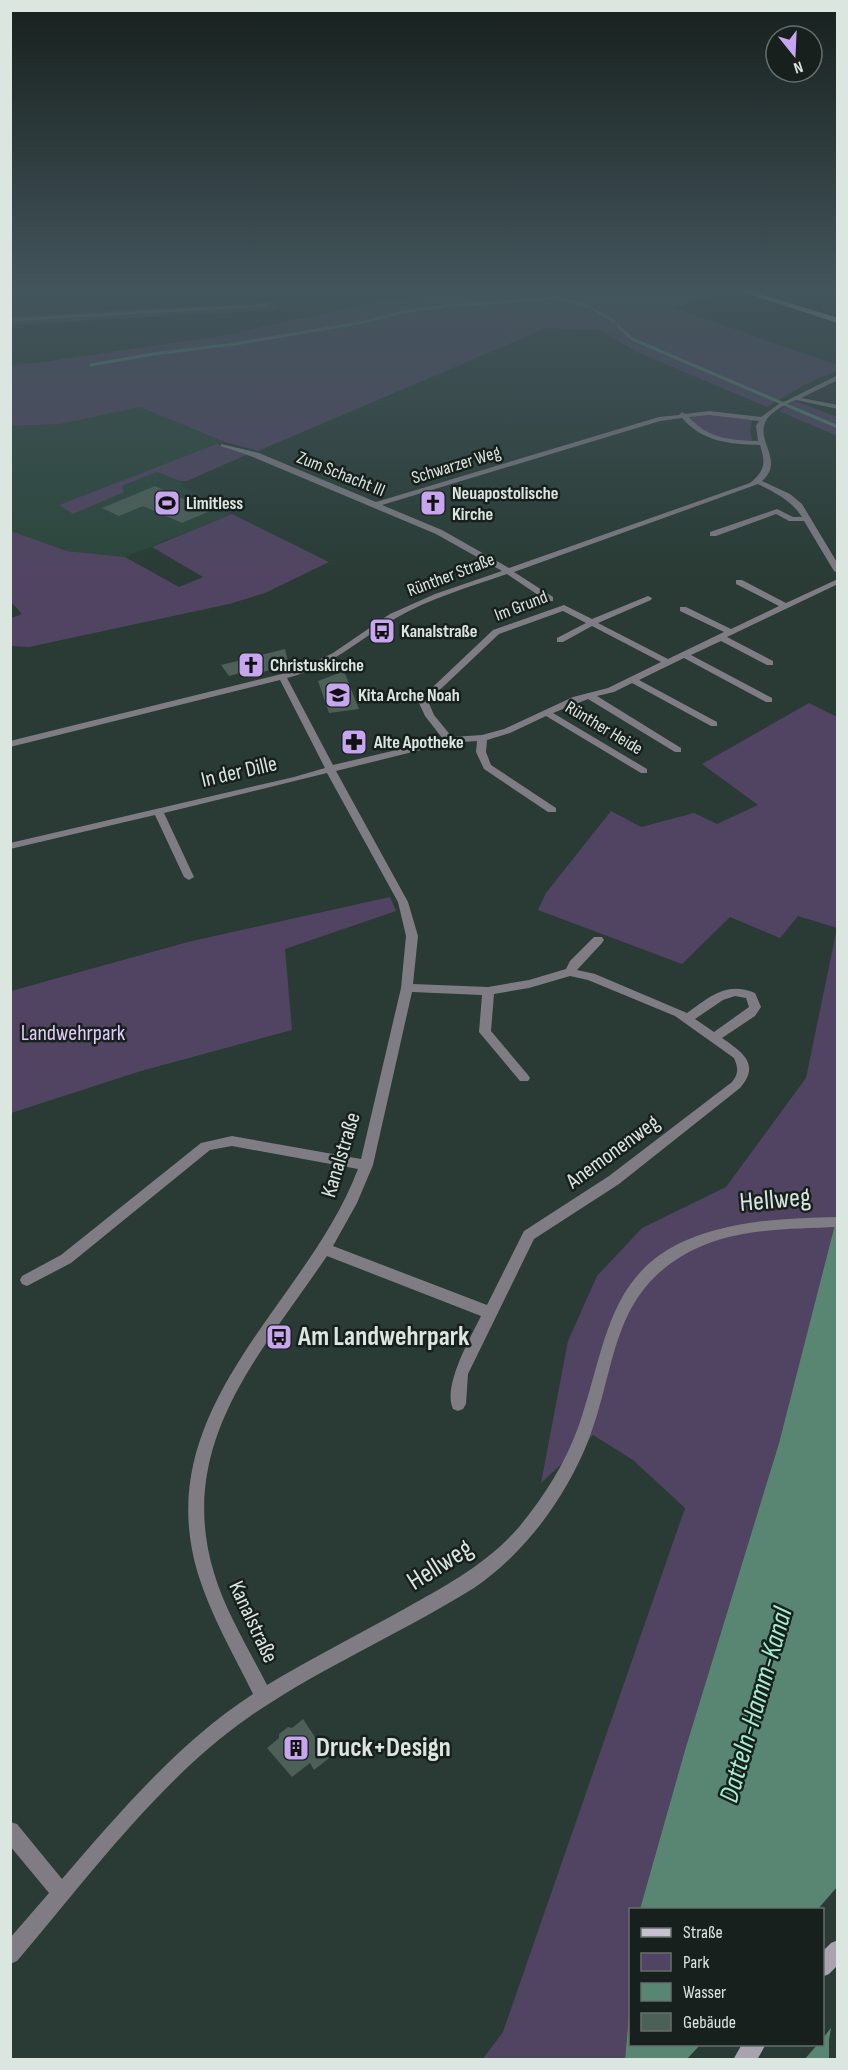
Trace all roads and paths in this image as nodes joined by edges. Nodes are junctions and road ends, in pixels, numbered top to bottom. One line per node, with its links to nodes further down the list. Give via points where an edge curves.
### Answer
1 (817, 387): 2 (street)
2 (794, 398): 3 (street); 5 (street)
3 (837, 407)
4 (682, 414): 5 (street, Schwarzer Weg, via 724,413); 6 (street, via 693,429 720,440); 9 (street, Schwarzer Weg)
5 (762, 419): 6 (street)
6 (762, 443): 8 (street, via 769,462)
7 (223, 445): 9 (street, Zum Schacht III)
8 (759, 482): 10 (street, via 787,496); 12 (street, Rünther Straße)
9 (377, 504): 12 (street, Zum Schacht III, via 439,532)
10 (806, 519): 11 (street, via 792,519 777,511); 13 (street)
11 (713, 534)
12 (507, 571): 17 (street, Im Grund); 27 (street, Rünther Straße, via 393,616 326,661)
13 (837, 571)
14 (837, 581): 18 (street, Rünther Heide)
15 (739, 582): 18 (street)
16 (648, 598): 20 (street)
17 (550, 599)
18 (786, 606): 21 (street, Rünther Heide)
19 (683, 609): 21 (street)
20 (592, 624): 23 (street); 25 (street, Im Grund); 34 (street, Im Grund, via 564,608 496,632 423,701)
21 (730, 632): 22 (street, Rünther Heide)
22 (720, 637): 24 (street, Rünther Heide); 26 (street)
23 (560, 640)
24 (685, 655): 25 (street, Rünther Heide); 30 (street)
25 (669, 663): 28 (street, Rünther Heide)
26 (770, 663)
27 (283, 678): 35 (street, Rünther Straße); 37 (street, Kanalstraße)
28 (633, 680): 29 (street, Rünther Heide); 32 (street)
29 (588, 695): 31 (street, Rünther Heide); 36 (street, Rünther Heide)
30 (769, 700)
31 (547, 713): 33 (street, Rünther Heide); 38 (street, Rünther Heide)
32 (714, 724)
33 (482, 738): 34 (street, Rünther Heide); 39 (street, via 481,752 487,767)
34 (449, 740): 37 (street, Rünther Heide)
35 (10, 744)
36 (678, 750)
37 (330, 770): 40 (street, In der Dille); 45 (street, Kanalstraße, via 407,912 412,936)
38 (644, 771)
39 (552, 810)
40 (158, 811): 41 (street, In der Dille); 42 (street)
41 (10, 846)
42 (189, 877)
43 (598, 940): 44 (street)
44 (570, 972): 46 (street); 47 (street, Anemonenweg)
45 (407, 988): 46 (street); 50 (street, Kanalstraße)
46 (488, 991): 49 (street, via 485,1032)
47 (688, 1018): 48 (street, Anemonenweg); 48 (street, via 730,991 739,990 751,996 755,1007 752,1013)
48 (715, 1037): 54 (street, Anemonenweg, via 738,1055 745,1065 744,1076 614,1180 529,1234)
49 (524, 1078)
50 (366, 1165): 52 (street, Kanalstraße, via 344,1220); 53 (street, via 232,1142 206,1146 66,1259)
51 (837, 1222): 56 (street, Hellweg, via 741,1228 710,1236 650,1271 616,1319 573,1457 554,1491 513,1546 457,1589)
52 (325, 1249): 54 (street); 56 (street, Kanalstraße, via 232,1383 202,1449 195,1488 193,1517 206,1573)
53 (27, 1280)
54 (490, 1313): 55 (street, Anemonenweg, via 461,1374)
55 (458, 1404)
56 (263, 1697): 58 (street, Hellweg, via 203,1741 158,1784)
57 (10, 1831): 58 (street)
58 (62, 1893): 60 (street, Hellweg)
59 (837, 1950): 61 (main road)
60 (10, 1954)
61 (824, 1965)
62 (754, 2046): 63 (main road)
63 (743, 2060)

